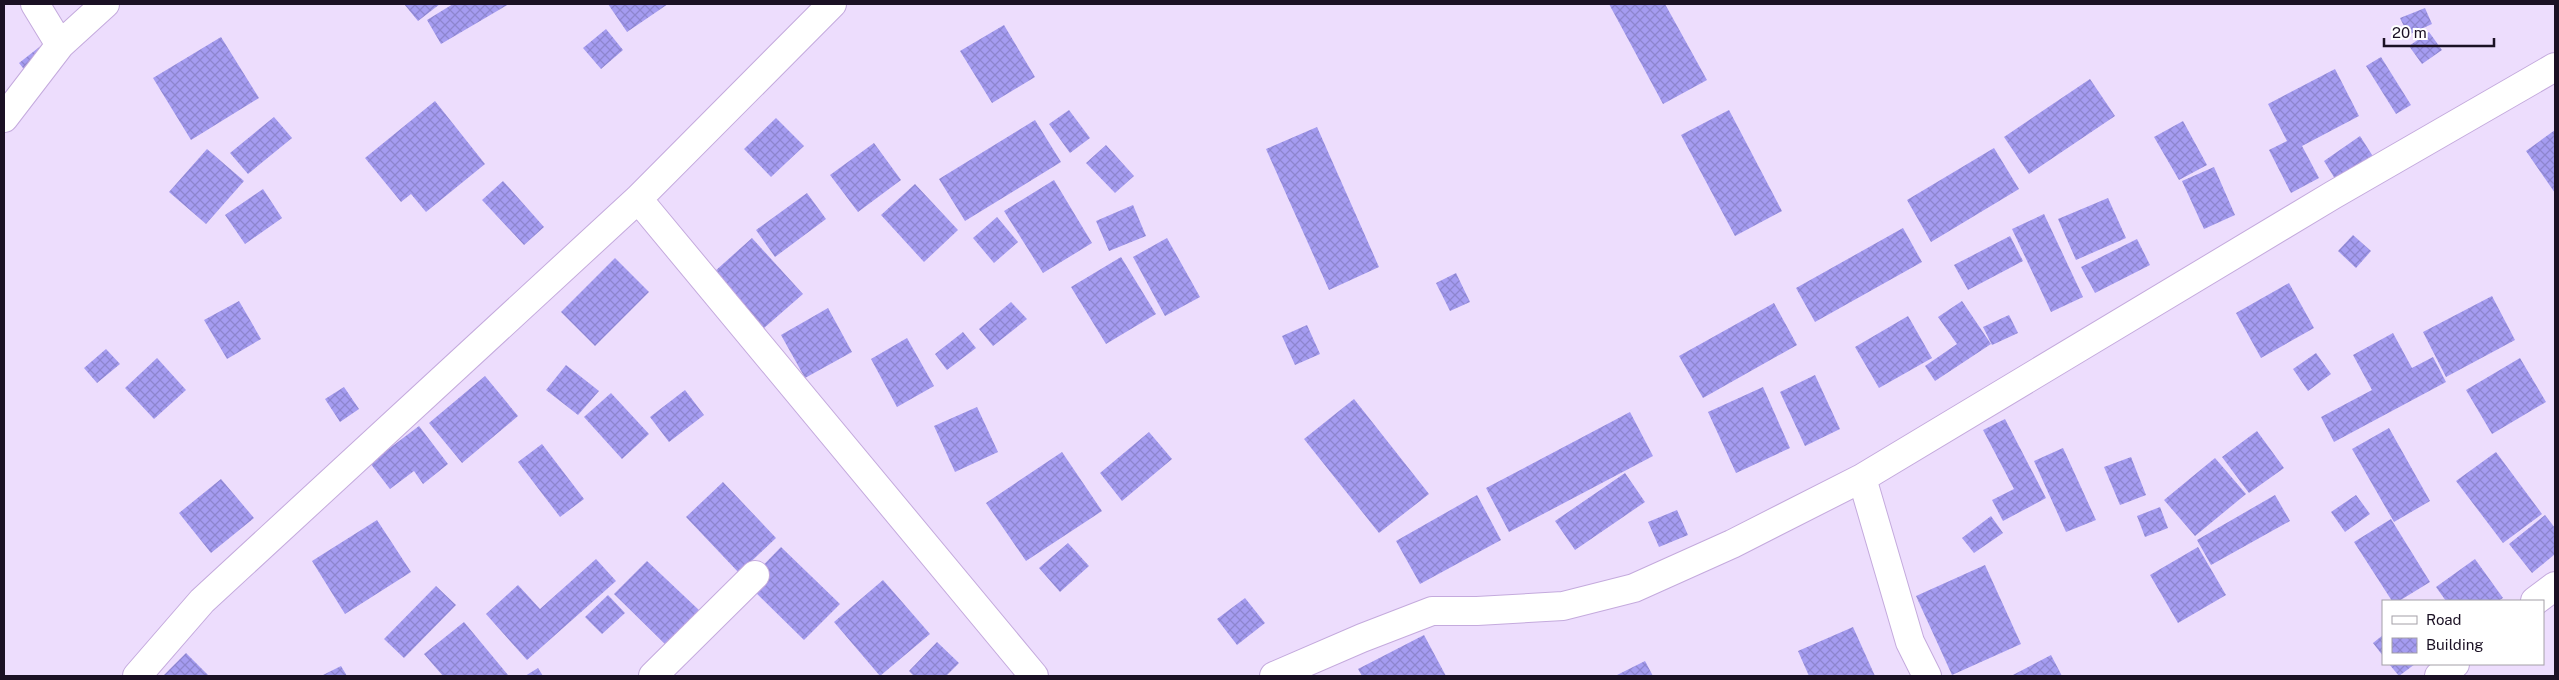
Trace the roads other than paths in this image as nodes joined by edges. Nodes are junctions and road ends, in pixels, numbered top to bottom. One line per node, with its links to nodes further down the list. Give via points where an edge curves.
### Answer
1 (35, 4): 4 (street)
2 (105, 4): 4 (street)
3 (832, 4): 7 (street)
4 (60, 44): 6 (street)
5 (2555, 67): 8 (street, via 2333,195)
6 (4, 118)
7 (638, 199): 13 (street, via 202,601); 15 (street)
8 (1862, 478): 16 (street, via 1732,544 1634,588 1563,606 1432,611); 17 (street, via 1910,642)
9 (755, 575): 14 (street)
10 (2555, 586): 11 (street)
11 (2536, 600)
12 (2454, 665): 18 (street)
13 (137, 676)
14 (653, 676)
15 (1034, 676)
16 (1274, 676)
17 (1927, 676)
18 (2439, 676)

